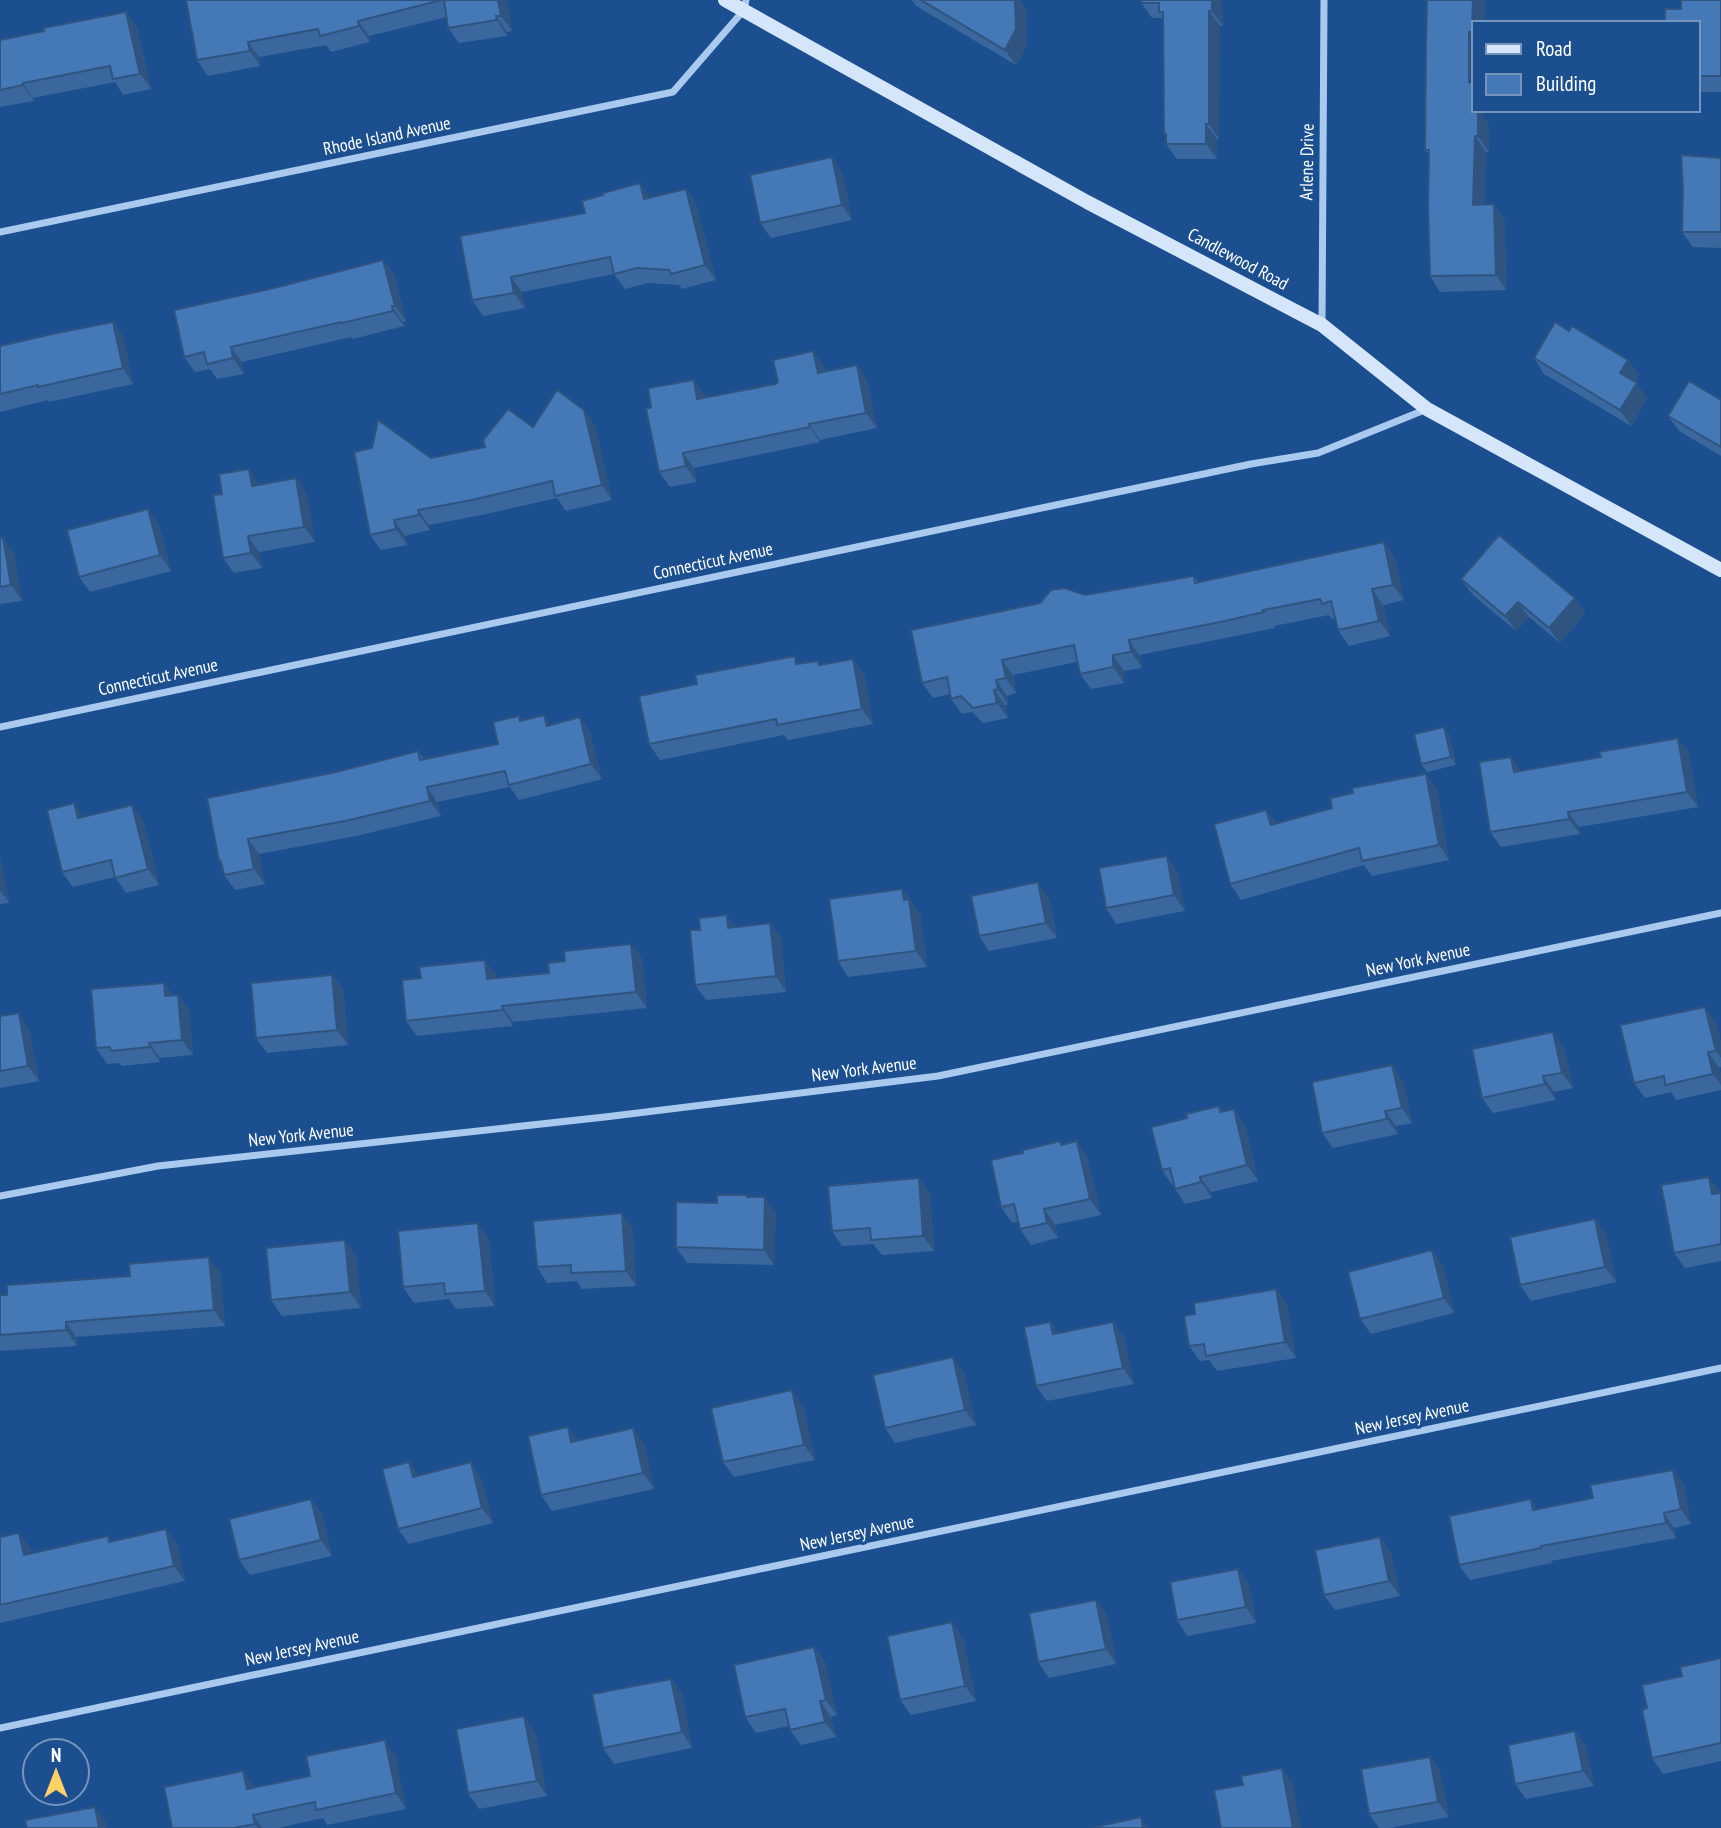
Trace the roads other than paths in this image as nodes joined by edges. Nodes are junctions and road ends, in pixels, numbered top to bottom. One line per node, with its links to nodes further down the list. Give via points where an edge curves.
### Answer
1 (725, 0): 3 (street, Candlewood Road)
2 (1324, 0): 5 (street, Arlene Drive)
3 (745, 5): 4 (street, Rhode Island Avenue, via 673,92); 5 (street, Candlewood Road, via 1087,202)
4 (0, 232)
5 (1322, 325): 6 (street, Candlewood Road)
6 (1427, 409): 7 (street, Candlewood Road); 8 (street, Connecticut Avenue, via 1318,453)
7 (1721, 570)
8 (0, 727)
9 (1721, 913): 10 (street, New York Avenue, via 938,1076 158,1166)
10 (0, 1196)
11 (1721, 1368): 12 (street, New Jersey Avenue)
12 (0, 1728)

